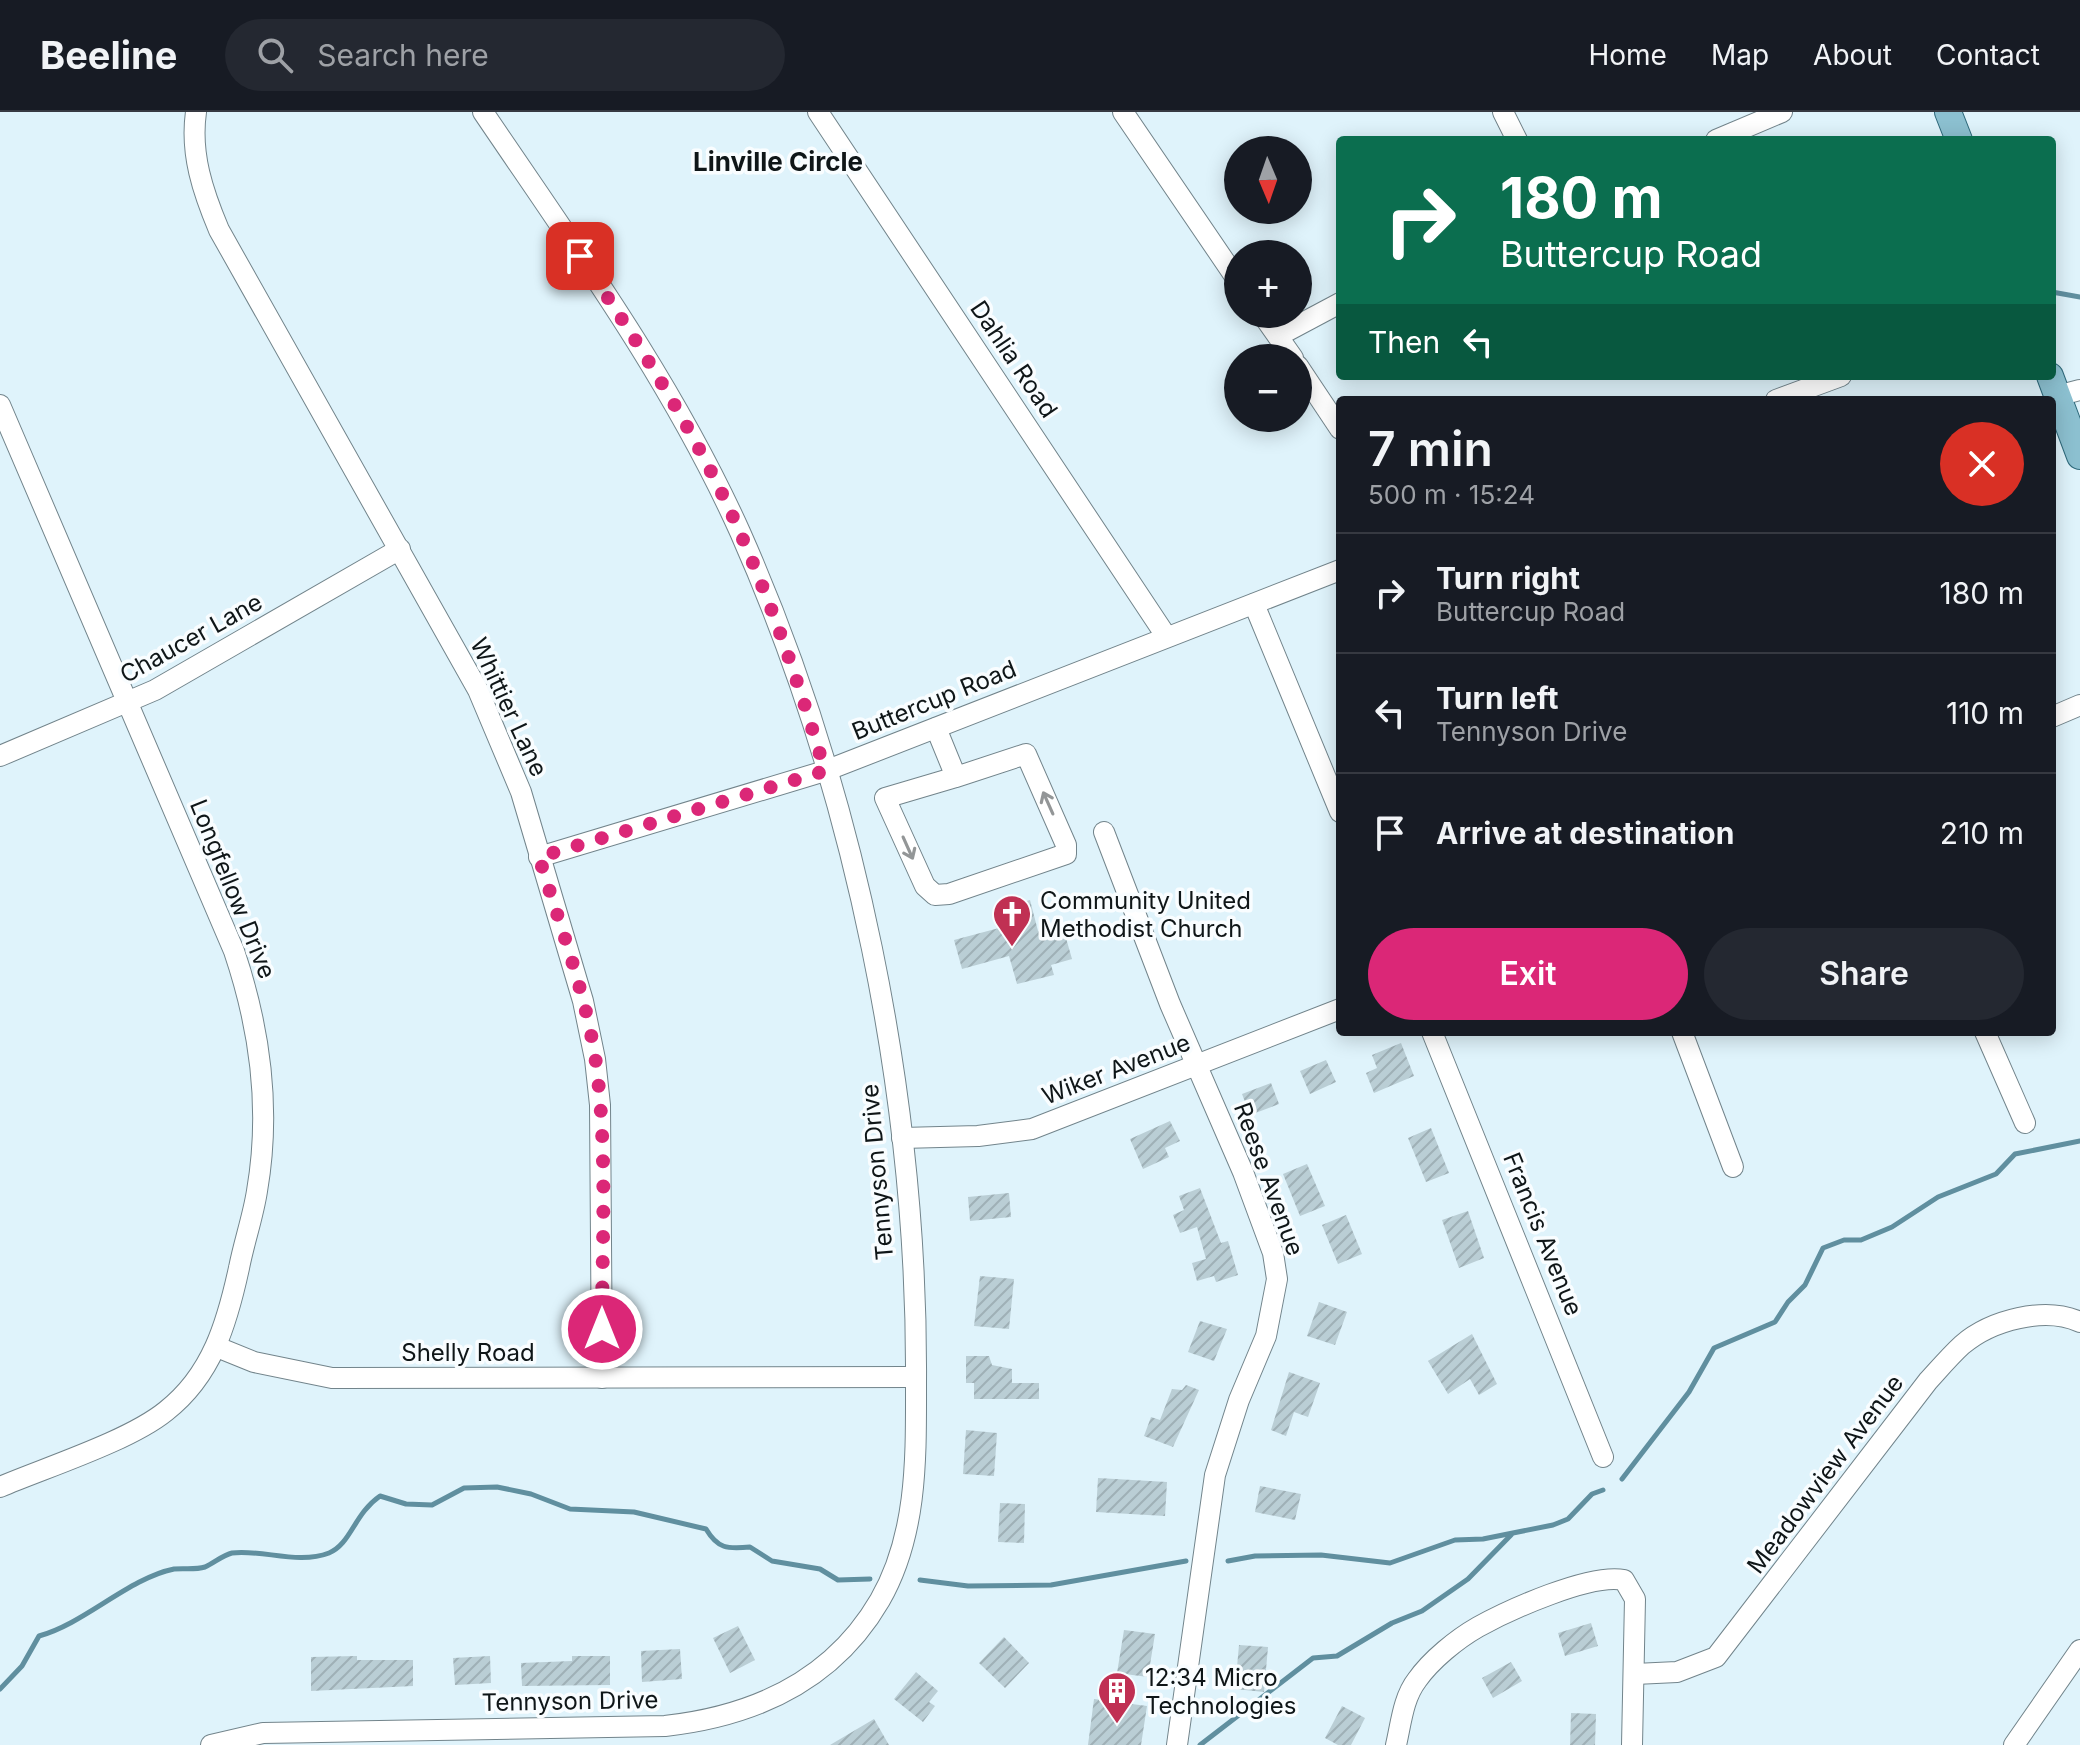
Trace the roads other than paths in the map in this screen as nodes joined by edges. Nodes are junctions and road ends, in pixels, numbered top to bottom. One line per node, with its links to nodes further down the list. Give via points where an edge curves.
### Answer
1 (196, 112): 23 (street, Whittier Lane, via 198,167 219,230)
2 (483, 112): 32 (street, Tennyson Drive, via 645,353 684,421 743,539 793,665)
3 (818, 112): 26 (street, Dahlia Road)
4 (1123, 112): 11 (street)
5 (1503, 112): 8 (street)
6 (1782, 112): 9 (street)
7 (1948, 112): 10 (main road)
8 (1515, 136)
9 (1725, 136)
10 (1957, 136)
11 (1224, 260)
12 (1336, 305): 14 (street)
13 (1272, 328): 14 (street)
14 (1278, 336): 15 (street)
15 (1283, 344)
16 (1830, 380): 19 (street)
17 (1312, 387): 21 (street)
18 (2062, 387): 22 (main road)
19 (1787, 396)
20 (0, 405): 27 (street, Longfellow Drive)
21 (1336, 423)
22 (2080, 456)
23 (400, 549): 27 (street, Chaucer Lane); 36 (street, Whittier Lane, via 494,725)
24 (1336, 572): 25 (street, Buttercup Road)
25 (1254, 604): 26 (street, Buttercup Road); 34 (street)
26 (1166, 636): 30 (street, Buttercup Road)
27 (128, 703): 31 (street, Chaucer Lane); 46 (street, Longfellow Drive, via 234,951 255,1023 262,1071 257,1190)
28 (2080, 705): 29 (street)
29 (2056, 715)
30 (936, 728): 32 (street, Buttercup Road); 33 (street)
31 (0, 756)
32 (825, 771): 36 (street, Buttercup Road); 43 (street, Tennyson Drive, via 864,913)
33 (956, 777): 33 (street, one-way to 33, via 885,798 925,886 935,895 1066,854 1026,754)
34 (1336, 802)
35 (1104, 832): 41 (street, Reese Avenue)
36 (539, 857): 48 (street, Whittier Lane, via 595,1059)
37 (1336, 1011): 41 (street, Wiker Avenue)
38 (1434, 1036): 49 (street, Francis Avenue)
39 (1684, 1036): 44 (street)
40 (1987, 1036): 42 (street)
41 (1196, 1066): 43 (street, Wiker Avenue, via 1032,1129); 54 (street, Reese Avenue, via 1273,1253 1277,1287 1266,1336 1215,1475)
42 (2025, 1123)
43 (902, 1138): 47 (street, Tennyson Drive)
44 (1733, 1167)
45 (2073, 1320): 52 (street, Meadowview Avenue, via 2036,1315 2011,1320 1964,1343 1928,1381 1716,1657 1677,1672)
46 (217, 1347): 48 (street, Shelly Road, via 254,1362 332,1378); 50 (street, Longfellow Drive, via 195,1382 165,1412 140,1428)
47 (916, 1377): 48 (street, Shelly Road); 53 (street, Tennyson Drive, via 914,1489 890,1580 849,1645 776,1699 726,1717 665,1726 263,1733)
48 (602, 1378)
49 (1603, 1457)
50 (0, 1487)
51 (2080, 1650): 57 (street)
52 (1635, 1674): 55 (street, via 1635,1599 1624,1580 1586,1584 1500,1616 1456,1642 1416,1681); 56 (street)
53 (211, 1745)
54 (1177, 1745)
55 (1396, 1745)
56 (1632, 1745)
57 (2014, 1745)

